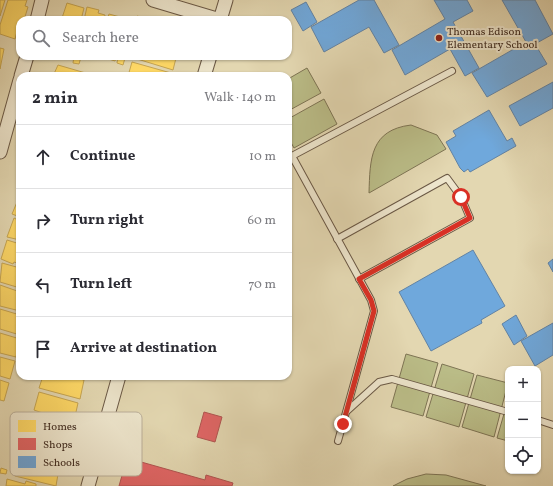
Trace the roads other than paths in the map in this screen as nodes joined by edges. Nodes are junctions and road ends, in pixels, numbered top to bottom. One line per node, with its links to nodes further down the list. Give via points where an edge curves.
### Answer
1 (42, 0): 4 (street)
2 (153, 0): 5 (street)
3 (226, 0): 6 (street)
4 (38, 16)
5 (207, 16)
6 (221, 16)
7 (26, 60): 10 (street)
8 (209, 60): 11 (street)
9 (452, 71): 14 (lane, via 292,156)
10 (22, 72)
11 (205, 72)
12 (16, 94): 13 (street)
13 (0, 152)
14 (337, 239): 15 (lane); 15 (lane, via 447,178 461,197 470,218)
15 (359, 279): 19 (lane, via 374,311)
16 (118, 380): 18 (street)
17 (505, 411): 19 (lane, via 392,379 379,382)
18 (109, 412)
19 (346, 412): 22 (lane)
20 (541, 421): 21 (lane)
21 (553, 424)
22 (338, 441)
23 (91, 476): 24 (street)
24 (88, 486)

